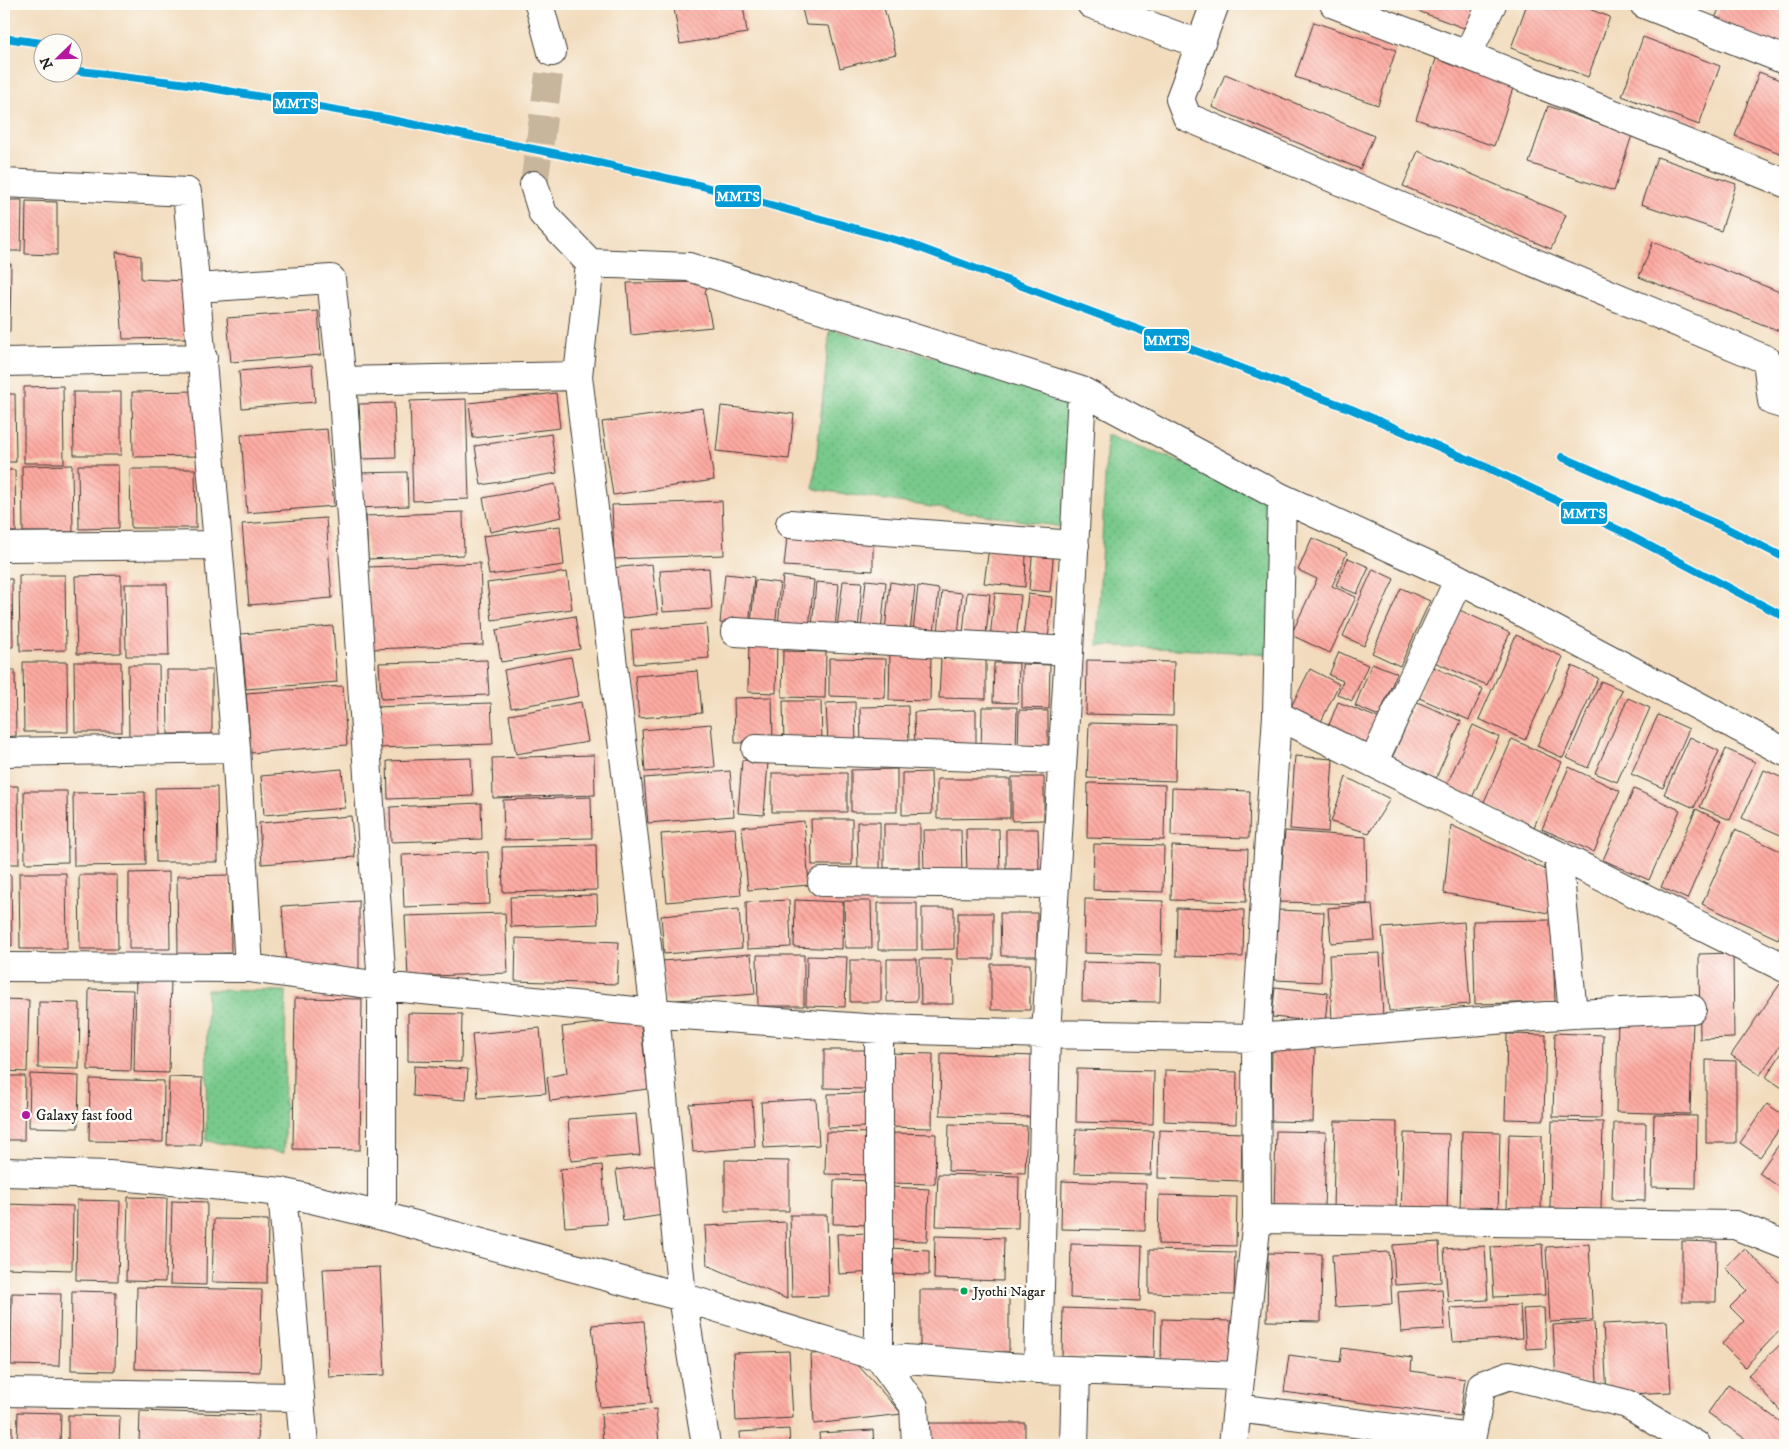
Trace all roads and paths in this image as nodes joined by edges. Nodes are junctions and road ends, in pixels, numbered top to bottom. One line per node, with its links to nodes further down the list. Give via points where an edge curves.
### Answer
1 (539, 4): 8 (street)
2 (1091, 4): 7 (street)
3 (1215, 4): 7 (street)
4 (1334, 4): 9 (street)
5 (1492, 4): 9 (street)
6 (1644, 4): 10 (street)
7 (1199, 44): 21 (street, via 1180,99 1187,117 1767,360 1772,401)
8 (552, 52)
9 (1467, 54): 12 (street)
10 (1785, 60)
11 (4, 183): 15 (street, via 187,192)
12 (1785, 183)
13 (534, 185): 14 (street, via 543,214)
14 (590, 263): 18 (street); 20 (street, via 689,267)
15 (197, 288): 16 (street); 19 (street, via 331,279)
16 (203, 358): 17 (street); 24 (street)
17 (4, 362)
18 (578, 376): 19 (street); 45 (street)
19 (342, 381): 43 (street)
20 (1082, 391): 22 (street); 25 (street)
21 (1785, 406)
22 (1282, 498): 27 (street); 30 (street)
23 (790, 524): 25 (street)
24 (218, 545): 26 (street); 31 (street)
25 (1075, 545): 29 (street)
26 (4, 547)
27 (1459, 579): 34 (street); 36 (street)
28 (735, 632): 29 (street)
29 (1069, 651): 35 (street)
30 (1277, 715): 36 (street); 49 (street)
31 (236, 748): 33 (street); 41 (street)
32 (756, 749): 35 (street)
33 (4, 752)
34 (1785, 752)
35 (1062, 760): 39 (street)
36 (1373, 763): 37 (street)
37 (1558, 855): 42 (street); 46 (street)
38 (822, 882): 39 (street)
39 (1055, 884): 48 (street)
40 (4, 967): 41 (street)
41 (249, 968): 43 (street)
42 (1785, 968)
43 (382, 986): 45 (street); 52 (street)
44 (1692, 1009): 46 (street)
45 (655, 1013): 47 (street); 55 (street)
46 (1573, 1014): 49 (street)
47 (879, 1030): 48 (street); 56 (street)
48 (1046, 1034): 49 (street); 57 (street)
49 (1256, 1038): 53 (street)
50 (4, 1172): 51 (street, via 110,1175)
51 (282, 1192): 52 (street); 61 (street)
52 (382, 1216): 55 (street)
53 (1257, 1219): 54 (street, via 1735,1225); 59 (street)
54 (1785, 1245)
55 (682, 1297): 56 (street); 65 (street)
56 (879, 1357): 57 (street); 66 (street, via 914,1406)
57 (1038, 1369): 58 (street)
58 (1076, 1371): 59 (street); 67 (street)
59 (1240, 1376): 62 (street)
60 (4, 1392): 61 (street)
61 (299, 1396): 64 (street)
62 (1237, 1408): 63 (street); 68 (street)
63 (1471, 1442): 69 (street, via 1482,1385 1510,1375 1627,1404)
64 (304, 1445)
65 (706, 1445)
66 (916, 1445)
67 (1074, 1445)
68 (1233, 1445)
69 (1696, 1445)

